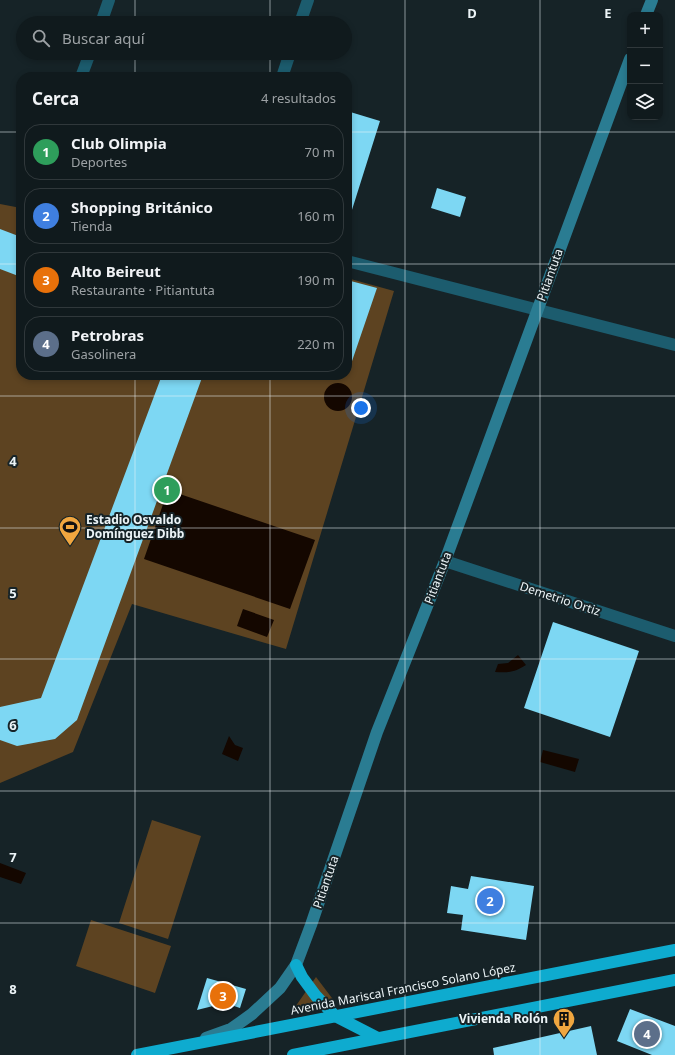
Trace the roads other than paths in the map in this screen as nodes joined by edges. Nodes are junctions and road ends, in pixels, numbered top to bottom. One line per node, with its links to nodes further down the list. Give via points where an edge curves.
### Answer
1 (109, 0): 5 (street)
2 (308, 0): 6 (street)
3 (652, 0): 4 (street)
4 (647, 12)
5 (103, 16)
6 (302, 16)
7 (87, 60): 10 (street)
8 (288, 60): 11 (street)
9 (627, 67): 13 (street, Pitiantuta)
10 (83, 72)
11 (284, 72)
12 (352, 262): 13 (street)
13 (537, 310): 14 (street); 15 (street, Pitiantuta)
14 (675, 346)
15 (445, 561): 16 (street, Demetrio Ortiz); 18 (street, Pitiantuta, via 377,732)
16 (675, 636)
17 (675, 950): 20 (highway, Avenida Mariscal Francisco Solano López)
18 (296, 964): 20 (highway, via 316,996); 22 (street, Pitiantuta, via 280,988 252,1014 231,1029)
19 (675, 980): 21 (highway)
20 (335, 1016): 21 (highway); 22 (highway, Avenida Mariscal Francisco Solano López)
21 (378, 1038): 24 (highway)
22 (184, 1045): 23 (highway, Avenida Mariscal Francisco Solano López)
23 (137, 1055)
24 (293, 1055)

